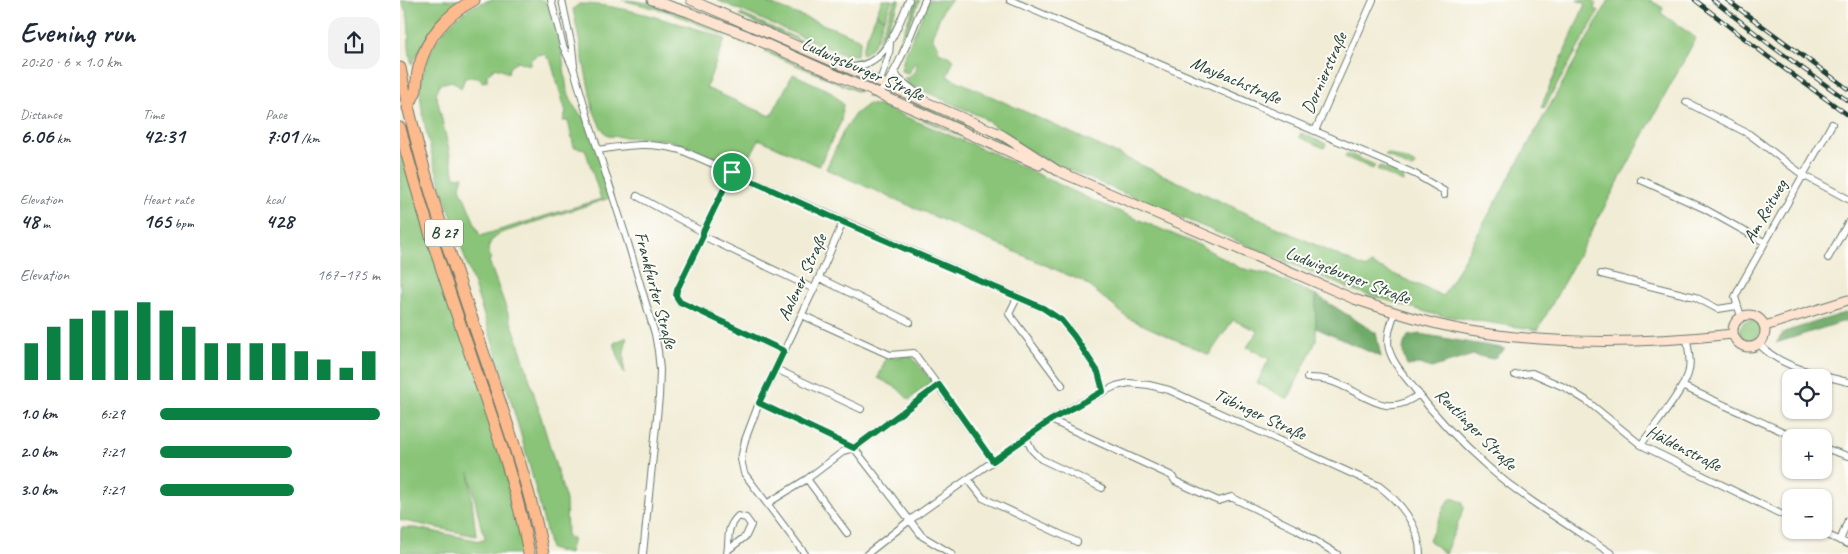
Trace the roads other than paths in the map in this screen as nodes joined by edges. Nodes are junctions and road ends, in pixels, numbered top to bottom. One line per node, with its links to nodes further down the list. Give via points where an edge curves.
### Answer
1 (474, 0): 19 (highway, via 450,16 434,34 418,69 415,91)
2 (551, 0): 13 (street, Frankfurter Straße, via 563,46)
3 (562, 0): 13 (street, Frankfurter Straße)
4 (652, 0): 16 (main road, Ludwigsburger Straße, via 748,36)
5 (691, 0): 11 (main road, Ludwigsburger Straße)
6 (909, 0): 10 (street)
7 (925, 0): 14 (street)
8 (1010, 0): 22 (street, Maybachstraße)
9 (1373, 0): 22 (street, Dornierstraße)
10 (890, 42): 11 (street, via 874,60); 15 (street)
11 (848, 67): 15 (main road, Ludwigsburger Straße)
12 (400, 68): 19 (highway, B 27)
13 (574, 70): 23 (street, Frankfurter Straße)
14 (894, 71): 15 (street); 18 (street, via 912,90)
15 (883, 82): 16 (street); 18 (main road, Ludwigsburger Straße)
16 (879, 94): 26 (main road, Ludwigsburger Straße)
17 (1686, 102): 28 (street, via 1749,134)
18 (933, 104): 26 (main road, Ludwigsburger Straße, via 1002,135)
19 (408, 108): 87 (highway, B 27, via 437,214 513,440)
20 (1832, 124): 28 (street, Am Reitweg)
21 (400, 128): 25 (highway, B 27)
22 (1315, 131): 30 (street, Maybachstraße, via 1415,174 1444,191)
23 (598, 150): 27 (street, via 634,144 658,145 681,150); 88 (street, Frankfurter Straße, via 658,352 659,397)
24 (400, 154): 25 (highway)
25 (409, 164): 86 (highway, B 27, via 502,447)
26 (1058, 171): 44 (main road, Ludwigsburger Straße, via 1354,299)
27 (732, 172): 33 (street); 35 (street)
28 (1803, 176): 32 (street); 36 (street, Am Reitweg)
29 (1642, 180): 36 (street, via 1703,208)
30 (1444, 195)
31 (638, 196): 35 (street)
32 (1848, 199)
33 (843, 222): 39 (street, Aalener Straße); 41 (street)
34 (1848, 223): 37 (street)
35 (703, 234): 40 (street); 52 (street, via 677,290 680,302)
36 (1764, 242): 43 (street, Am Reitweg, via 1740,285 1735,297)
37 (1828, 258)
38 (1601, 274): 43 (street, via 1695,297 1718,308)
39 (818, 278): 40 (street, Aalener Straße); 47 (street)
40 (814, 289): 45 (street, Aalener Straße)
41 (1018, 296): 58 (street, via 1009,314); 60 (street, via 1061,320 1098,372)
42 (1848, 300): 48 (main road)
43 (1737, 306): 46 (street)
44 (1395, 312): 50 (main road, Ludwigsburger Straße, via 1482,333 1598,340); 61 (street, Reutlinger Straße, via 1389,331 1389,349)
45 (802, 315): 52 (street, Aalener Straße); 57 (street, via 890,355 914,352)
46 (1741, 316): 48 (main road, via 1756,316); 49 (main road, via 1734,324)
47 (910, 322)
48 (1765, 326): 51 (main road, via 1766,333)
49 (1733, 334): 50 (main road, Ludwigsburger Straße); 51 (main road, via 1745,347)
50 (1687, 339): 59 (street, via 1690,365)
51 (1759, 344): 56 (street, via 1765,351 1794,366)
52 (784, 351): 53 (street, Aalener Straße)
53 (776, 370): 62 (street, Aalener Straße); 63 (street)
54 (1515, 375): 67 (street, Häldenstraße, via 1532,373 1566,388)
55 (1307, 378): 61 (street, via 1327,380 1391,406 1401,406)
56 (1848, 382)
57 (939, 385): 68 (street); 71 (street)
58 (1062, 385)
59 (1682, 386): 65 (street); 67 (street)
60 (1103, 391): 64 (street, Tübinger Straße); 93 (street, Tübinger Straße, via 1129,383 1169,390 1379,486 1395,498 1407,514)
61 (1419, 394): 94 (street, Reutlinger Straße, via 1487,467 1541,508)
62 (759, 403): 68 (street); 75 (street, Aalener Straße, via 741,459 744,473)
63 (861, 409)
64 (1051, 420): 66 (street, Tübinger Straße); 92 (street, via 1214,499 1219,501 1231,497)
65 (1782, 431)
66 (1026, 438): 71 (street, Tübinger Straße); 74 (street, via 1042,459)
67 (1641, 445): 76 (street, Häldenstraße)
68 (854, 448): 72 (street, via 844,451); 77 (street)
69 (1832, 451): 70 (street)
70 (1848, 456)
71 (993, 461): 73 (street, Tübinger Straße)
72 (807, 479): 75 (street); 79 (street)
73 (968, 479): 77 (street, Tübinger Straße); 82 (street, via 983,498)
74 (1102, 488)
75 (768, 504): 89 (street, Aalener Straße)
76 (1782, 515)
77 (910, 520): 85 (street, via 922,536); 90 (street, Tübinger Straße)
78 (1848, 520): 81 (street)
79 (847, 533)
80 (1832, 537): 81 (street)
81 (1840, 541): 83 (street)
82 (1077, 542)
83 (1848, 544)
84 (728, 552): 84 (street, via 731,523 738,516 746,518 751,525 746,536)
85 (944, 552): 91 (street)
86 (529, 554)
87 (543, 554)
88 (643, 554)
89 (805, 554)
90 (867, 554)
91 (952, 554)
92 (1337, 554)
93 (1420, 554)
94 (1612, 554)

